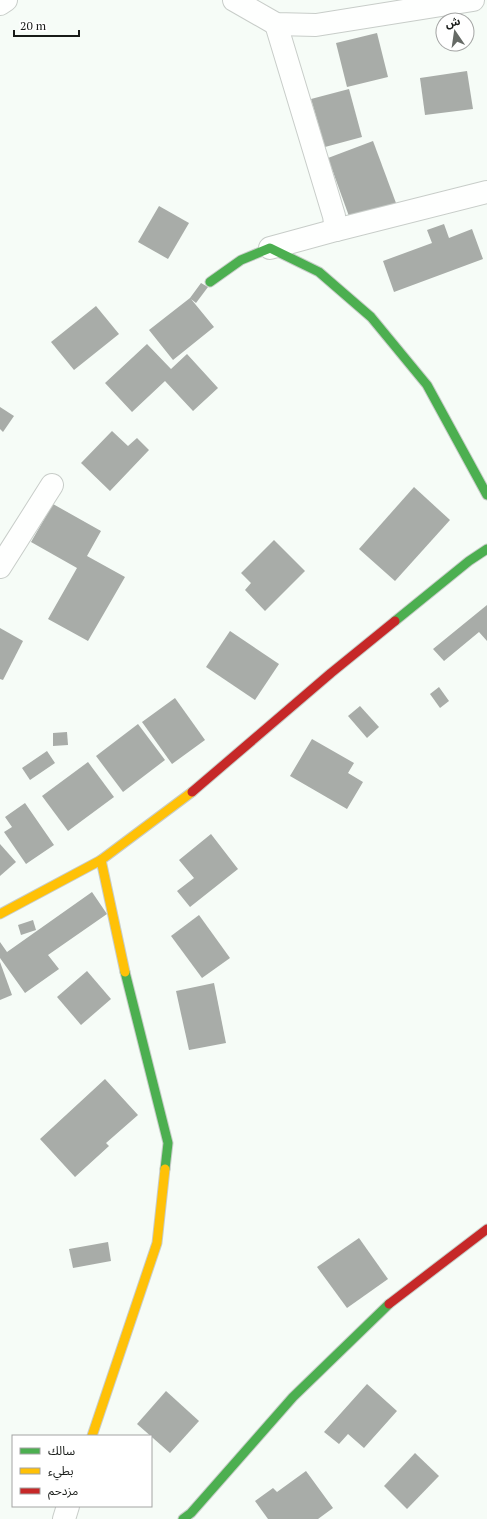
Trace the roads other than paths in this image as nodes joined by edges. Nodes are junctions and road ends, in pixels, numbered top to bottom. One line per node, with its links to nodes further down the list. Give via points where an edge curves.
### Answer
1 (6, 0): 4 (street)
2 (234, 0): 5 (street)
3 (473, 0): 5 (street, via 316,25)
4 (0, 4)
5 (276, 24): 7 (street)
6 (487, 192): 7 (street)
7 (336, 230): 8 (street)
8 (270, 248): 9 (street, via 241,260); 11 (street, via 319,272 371,317 426,385)
9 (210, 282)
10 (52, 485): 13 (street)
11 (487, 495)
12 (487, 550): 14 (street, via 469,561 331,673 181,802)
13 (0, 567)
14 (101, 860): 15 (street); 17 (street, via 126,975 168,1143 157,1243)
15 (0, 914)
16 (487, 1228): 20 (street, via 386,1306 294,1397)
17 (92, 1435)
18 (68, 1507): 19 (street)
19 (64, 1519)
20 (183, 1519)

